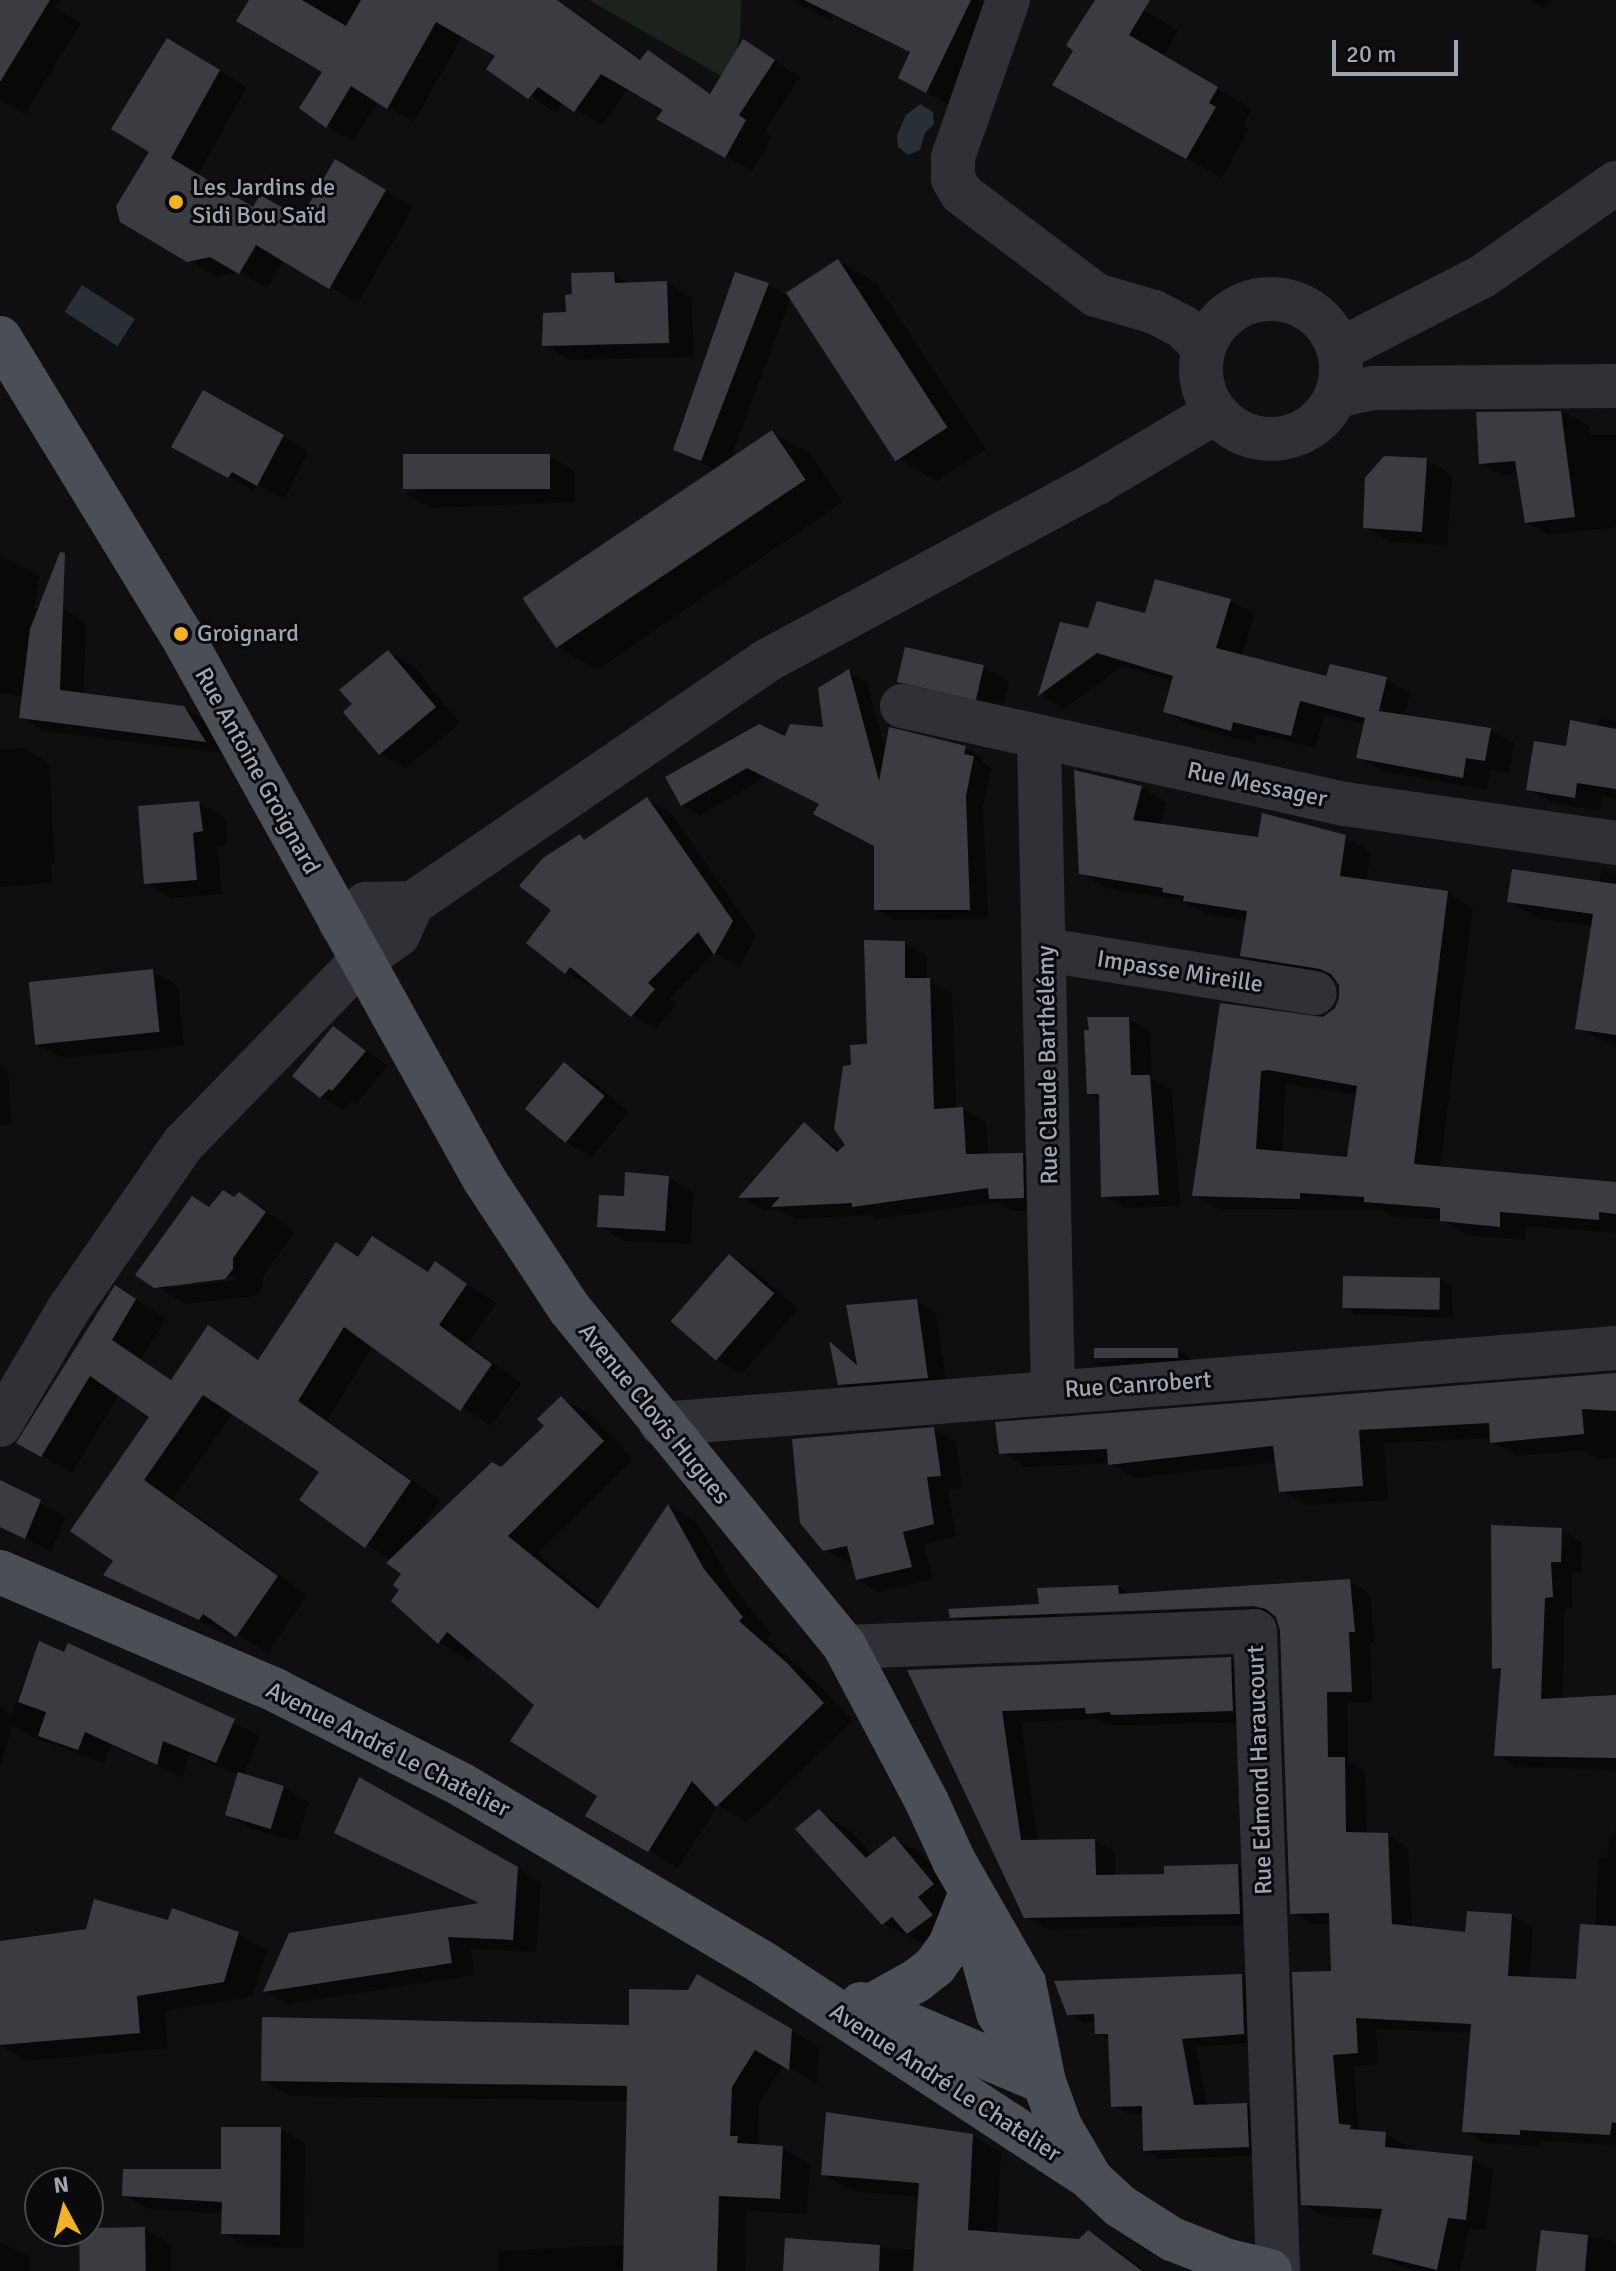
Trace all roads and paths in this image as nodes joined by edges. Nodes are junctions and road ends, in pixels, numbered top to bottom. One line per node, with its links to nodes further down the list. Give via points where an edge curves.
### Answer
1 (1008, 0): 4 (street, via 953,157 953,179 962,194 1096,295 1154,312 1183,327)
2 (1616, 183): 5 (street, via 1483,276)
3 (0, 338): 12 (main road, Rue Antoine Groignard, via 181,634)
4 (1203, 347): 5 (street, via 1224,316 1251,301 1276,299 1299,304 1320,318); 8 (street, via 1201,383)
5 (1339, 350): 7 (street, via 1342,371)
6 (1616, 386): 7 (street, via 1373,388)
7 (1336, 396): 8 (street, via 1323,417 1304,432 1279,440 1254,439)
8 (1214, 413): 12 (street, via 1098,482 766,661 413,903 398,935)
9 (902, 706): 10 (street, Rue Messager)
10 (1039, 739): 11 (street, Rue Messager, via 1345,804); 13 (street, Rue Claude Barthélémy)
11 (1616, 843)
12 (351, 942): 17 (main road, Avenue Clovis Hugues, via 484,1179 569,1308); 18 (street, via 183,1144 68,1310)
13 (1046, 950): 14 (street, Impasse Mireille); 16 (street, Rue Claude Barthélémy)
14 (1315, 993)
15 (1616, 1348): 16 (street, Rue Canrobert)
16 (1053, 1392): 17 (street, Rue Canrobert)
17 (661, 1424): 20 (main road, Avenue Clovis Hugues)
18 (0, 1425)
19 (0, 1572): 23 (main road, Avenue André Le Chatelier, via 277,1691 462,1785)
20 (845, 1647): 21 (main road, Avenue Clovis Hugues); 29 (street, Rue Edmond Haraucourt, via 1255,1631)
21 (954, 1861): 22 (main road, Avenue Clovis Hugues); 26 (main road, Avenue Clovis Hugues, via 1024,1983)
22 (967, 1902): 24 (main road, via 950,1945 935,1966); 26 (main road, Avenue Clovis Hugues, via 998,2013)
23 (760, 1961): 24 (main road, Avenue André Le Chatelier); 25 (main road, Avenue André Le Chatelier)
24 (869, 2007): 26 (main road, Avenue André Le Chatelier)
25 (937, 2078): 26 (main road); 27 (main road, Avenue André Le Chatelier)
26 (1044, 2082): 27 (main road, Avenue Clovis Hugues, via 1060,2126)
27 (1091, 2179): 28 (main road, Avenue Clovis Hugues, via 1120,2206 1172,2239)
28 (1270, 2271)
29 (1278, 2271)

